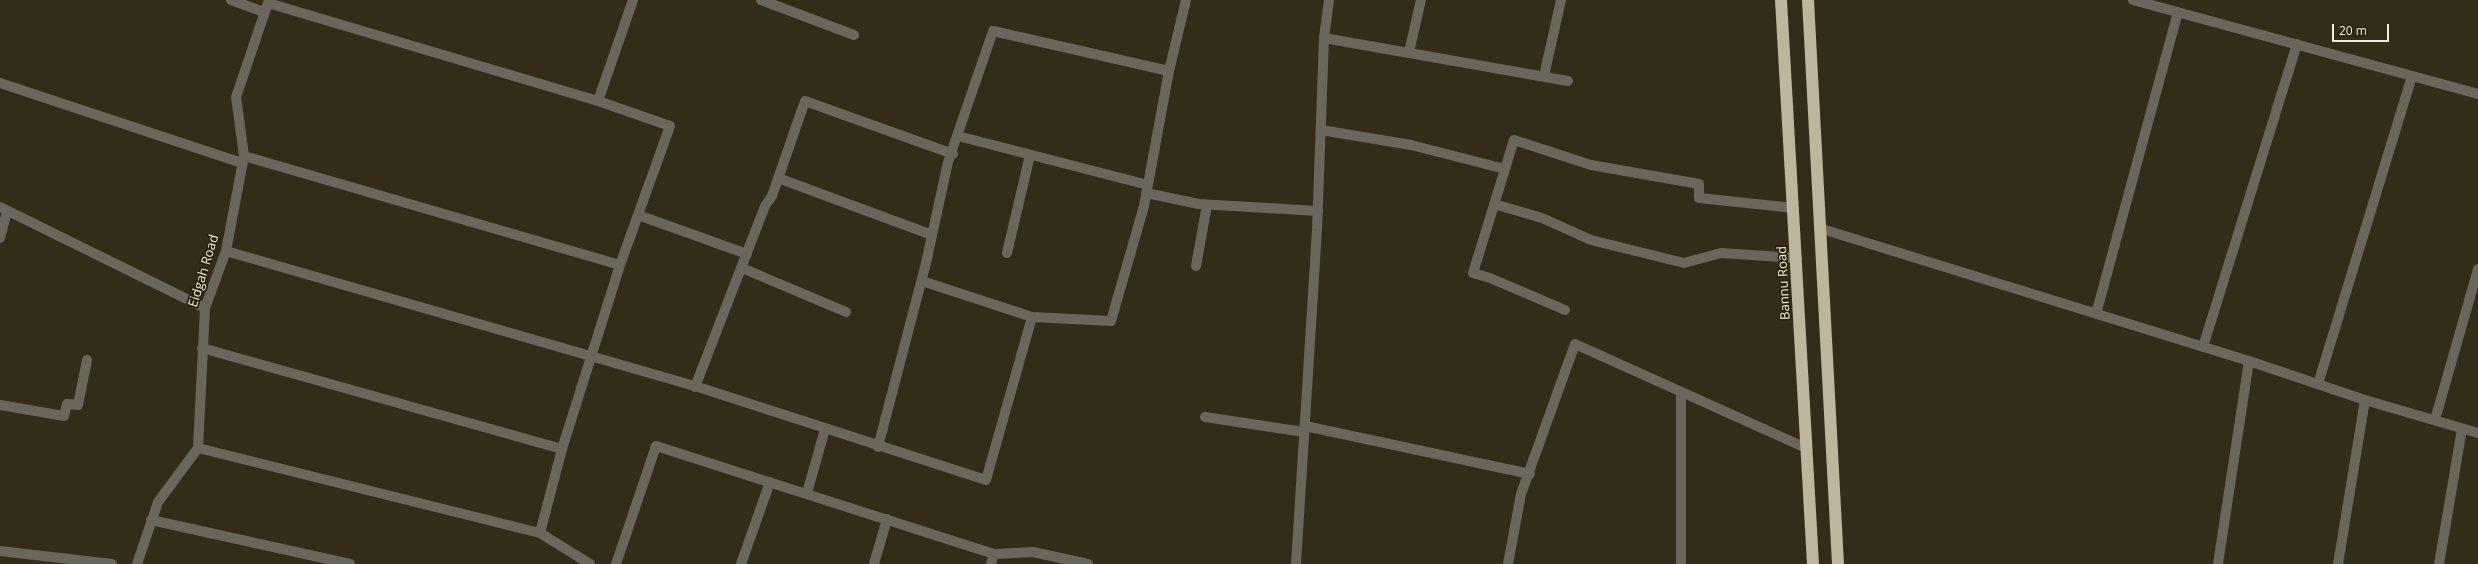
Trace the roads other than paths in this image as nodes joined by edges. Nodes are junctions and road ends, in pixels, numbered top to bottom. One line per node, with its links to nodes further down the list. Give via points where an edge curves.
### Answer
1 (231, 0): 11 (street)
2 (633, 0): 23 (street)
3 (761, 0): 13 (street)
4 (1186, 0): 17 (street)
5 (1329, 0): 14 (street)
6 (1421, 0): 16 (street)
7 (1561, 0): 18 (street)
8 (1781, 0): 34 (highway, Bannu Road)
9 (1808, 0): 38 (highway)
10 (2133, 0): 12 (street)
11 (267, 5): 23 (street); 28 (street, Eidgah Road, via 236,97)
12 (2178, 12): 15 (street); 53 (street)
13 (854, 35)
14 (1324, 38): 16 (street); 24 (street)
15 (2296, 44): 19 (street); 55 (street)
16 (1409, 52): 18 (street)
17 (1169, 71): 25 (street, via 993,31); 31 (street)
18 (1544, 76): 20 (street)
19 (2412, 76): 22 (street); 60 (street)
20 (1568, 81)
21 (0, 83): 28 (street)
22 (2478, 94)
23 (598, 101): 37 (street, via 670,126)
24 (1321, 130): 29 (street, via 1411,145); 36 (street)
25 (958, 136): 26 (street); 27 (street)
26 (953, 154): 30 (street, via 805,101); 39 (street, via 948,162)
27 (1030, 155): 31 (street); 42 (street)
28 (243, 160): 41 (street, Eidgah Road); 45 (street)
29 (1505, 169): 32 (street); 34 (street, via 1514,140 1591,165 1699,184 1699,198)
30 (778, 178): 39 (street); 43 (street)
31 (1147, 189): 33 (street); 54 (street, via 1110,321)
32 (1494, 204): 44 (street, via 1542,218 1591,240 1684,263 1721,253); 51 (street, via 1473,273)
33 (1208, 205): 36 (street); 46 (street)
34 (1794, 208): 44 (highway, Bannu Road)
35 (4, 209): 40 (street); 50 (street)
36 (1318, 211): 68 (street)
37 (638, 215): 43 (street); 45 (street)
38 (1819, 228): 53 (street); 96 (highway)
39 (932, 235): 49 (street)
40 (0, 238)
41 (226, 251): 50 (street, Eidgah Road); 57 (street)
42 (1006, 253)
43 (747, 254): 47 (street)
44 (1797, 258): 73 (highway, Bannu Road)
45 (620, 265): 57 (street)
46 (1196, 266)
47 (742, 268): 52 (street); 61 (street)
48 (2478, 269): 66 (street)
49 (922, 281): 54 (street); 71 (street)
50 (205, 308): 56 (street, Eidgah Road)
51 (1565, 310)
52 (846, 312)
53 (2096, 314): 55 (street)
54 (1032, 317): 71 (street, via 986,480)
55 (2202, 347): 59 (street)
56 (202, 348): 72 (street, Eidgah Road); 74 (street)
57 (592, 356): 61 (street); 74 (street)
58 (87, 360): 64 (street, via 78,405 67,404 64,416)
59 (2249, 361): 60 (street); 97 (street)
60 (2318, 384): 63 (street)
61 (695, 386): 67 (street)
62 (1681, 392): 73 (street); 75 (street, via 1575,344); 94 (street)
63 (2365, 400): 66 (street); 98 (street)
64 (0, 405)
65 (1205, 417): 68 (street)
66 (2435, 420): 69 (street)
67 (825, 429): 71 (street); 77 (street)
68 (1305, 429): 75 (street); 92 (street)
69 (2462, 429): 70 (street); 99 (street)
70 (2478, 433)
71 (878, 447)
72 (198, 448): 79 (street, via 158,502); 80 (street)
73 (1806, 448): 95 (highway, Bannu Road)
74 (562, 449): 80 (street)
75 (1530, 474): 93 (street, via 1521,494)
76 (770, 482): 77 (street); 87 (street, via 656,446); 88 (street)
77 (807, 494): 78 (street)
78 (887, 519): 82 (street); 89 (street)
79 (151, 520): 84 (street); 85 (street)
80 (540, 533): 86 (street)
81 (0, 551): 83 (street)
82 (994, 554): 90 (street); 91 (street, via 1033,552)
83 (112, 564)
84 (137, 564)
85 (350, 564)
86 (590, 564)
87 (616, 564)
88 (741, 564)
89 (874, 564)
90 (991, 564)
91 (1088, 564)
92 (1296, 564)
93 (1508, 564)
94 (1681, 564)
95 (1813, 564)
96 (1838, 564)
97 (2218, 564)
98 (2338, 564)
99 (2439, 564)

